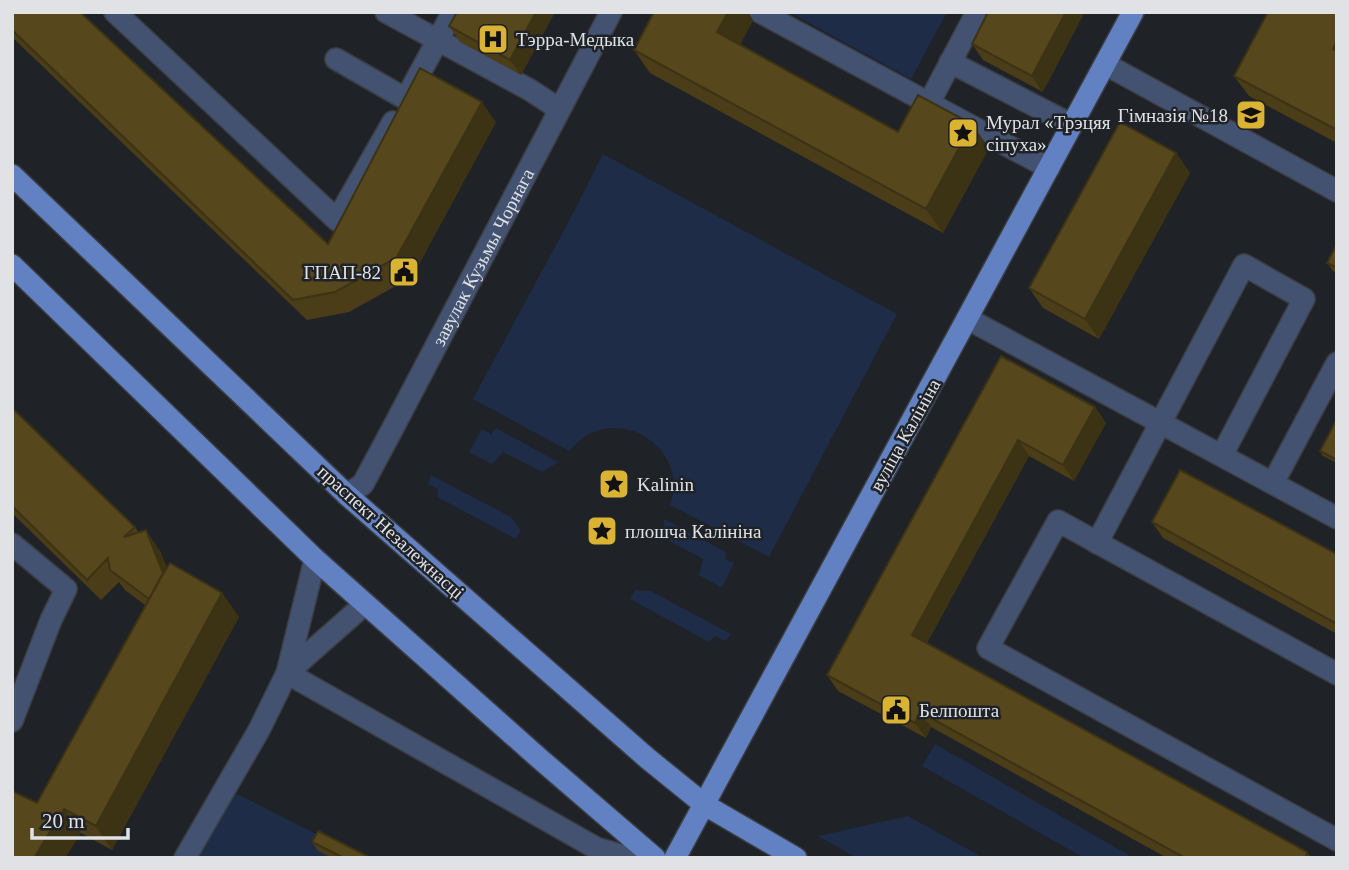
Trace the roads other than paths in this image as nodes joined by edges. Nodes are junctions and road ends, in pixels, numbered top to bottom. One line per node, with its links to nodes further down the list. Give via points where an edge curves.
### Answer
1 (115, 12): 12 (street, via 337,220)
2 (386, 12): 8 (street)
3 (453, 12): 8 (street)
4 (611, 12): 14 (street, завулак Кузьмы Чорнага)
5 (760, 12): 13 (street)
6 (977, 12): 10 (street)
7 (1133, 12): 11 (main road, вуліца Калініна)
8 (438, 40): 12 (street); 14 (street)
9 (336, 59): 12 (street)
10 (950, 62): 13 (street); 15 (street)
11 (1105, 64): 15 (main road, вуліца Калініна); 18 (street)
12 (405, 99)
13 (929, 103): 16 (street)
14 (559, 109): 25 (street, завулак Кузьмы Чорнага, via 394,426 362,484)
15 (1072, 125): 16 (main road, вуліца Калініна)
16 (1049, 168): 20 (main road, вуліца Калініна)
17 (12, 175): 25 (main road, праспект Незалежнасці)
18 (1337, 191)
19 (12, 265): 29 (main road)
20 (968, 319): 22 (street); 34 (main road, вуліца Калініна)
21 (1337, 363): 24 (street)
22 (1160, 421): 23 (street); 23 (street, via 1244,265 1304,299); 27 (street)
23 (1222, 455): 24 (street)
24 (1273, 483): 26 (street)
25 (347, 495): 34 (main road, праспект Незалежнасці)
26 (1337, 518)
27 (1097, 543): 32 (street); 35 (street, via 1058,521 988,648)
28 (12, 544): 33 (street, via 66,589)
29 (315, 559): 30 (main road); 31 (street)
30 (365, 604): 31 (street); 38 (main road)
31 (287, 673): 36 (street); 37 (street, via 596,848)
32 (1337, 674)
33 (12, 721)
34 (705, 805): 39 (main road, вуліца Калініна); 40 (main road, праспект Незалежнасці)
35 (1337, 840)
36 (185, 858)
37 (631, 858)
38 (655, 858)
39 (675, 858)
40 (796, 858)

